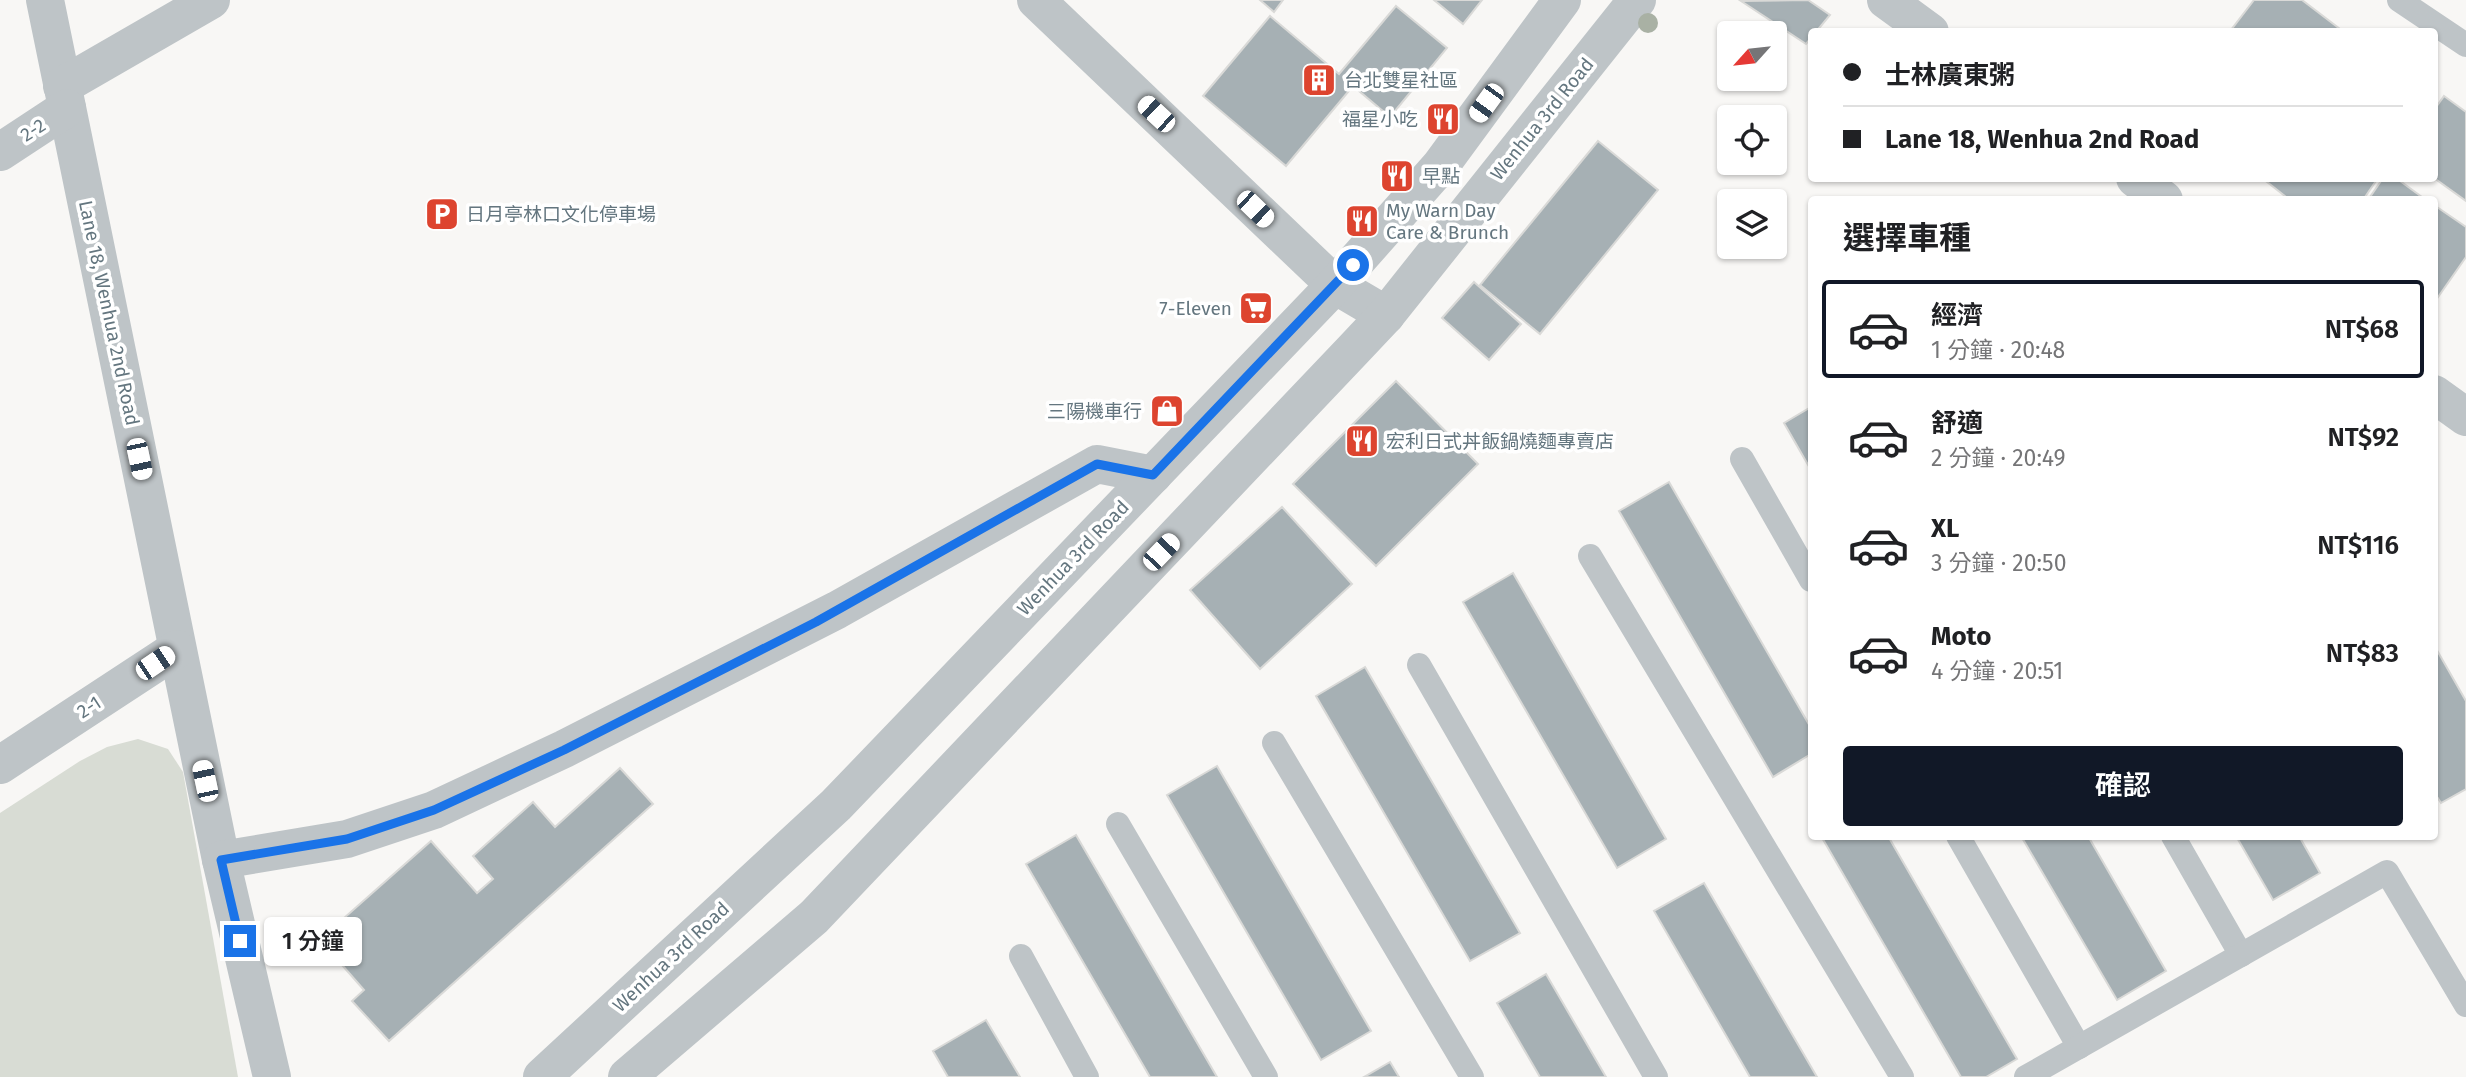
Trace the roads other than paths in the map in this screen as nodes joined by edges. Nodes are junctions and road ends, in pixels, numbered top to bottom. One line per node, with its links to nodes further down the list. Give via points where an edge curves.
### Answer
1 (45, 0): 10 (street, Lane 18, Wenhua 2nd Road)
2 (211, 0): 10 (street, 2-2)
3 (1036, 0): 14 (street)
4 (1562, 0): 14 (street, Wenhua 3rd Road, via 1441,165)
5 (1637, 0): 15 (street, Wenhua 3rd Road)
6 (1886, 0): 8 (street)
7 (2399, 0): 9 (lane)
8 (1924, 28)
9 (2466, 45)
10 (65, 97): 11 (street, 2-2); 22 (street, Lane 18, Wenhua 2nd Road)
11 (0, 152)
12 (2140, 182): 13 (street)
13 (2159, 196)
14 (1335, 285): 15 (street); 19 (street, Wenhua 3rd Road)
15 (1386, 315): 36 (street, Wenhua 3rd Road, via 814,917)
16 (2438, 397): 17 (street)
17 (2466, 416)
18 (1742, 459): 21 (lane)
19 (1153, 475): 29 (street, via 1097,464 837,610 564,750 434,810 347,839); 35 (street, Wenhua 3rd Road, via 836,805)
20 (1590, 556): 41 (lane)
21 (1808, 575)
22 (177, 649): 25 (street, 2-1); 29 (street, Lane 18, Wenhua 2nd Road)
23 (1419, 665): 40 (lane)
24 (1274, 743): 39 (lane)
25 (0, 765)
26 (1118, 824): 38 (lane)
27 (1960, 840): 33 (lane)
28 (2175, 840): 30 (lane)
29 (221, 860): 34 (street, Lane 18, Wenhua 2nd Road)
30 (2241, 955): 32 (lane, via 2387,872); 33 (lane)
31 (1021, 956): 37 (lane)
32 (2466, 1005)
33 (2079, 1047): 42 (lane)
34 (272, 1077)
35 (542, 1077)
36 (627, 1077)
37 (1087, 1077)
38 (1266, 1077)
39 (1472, 1077)
40 (1656, 1077)
41 (1902, 1077)
42 (2025, 1077)

